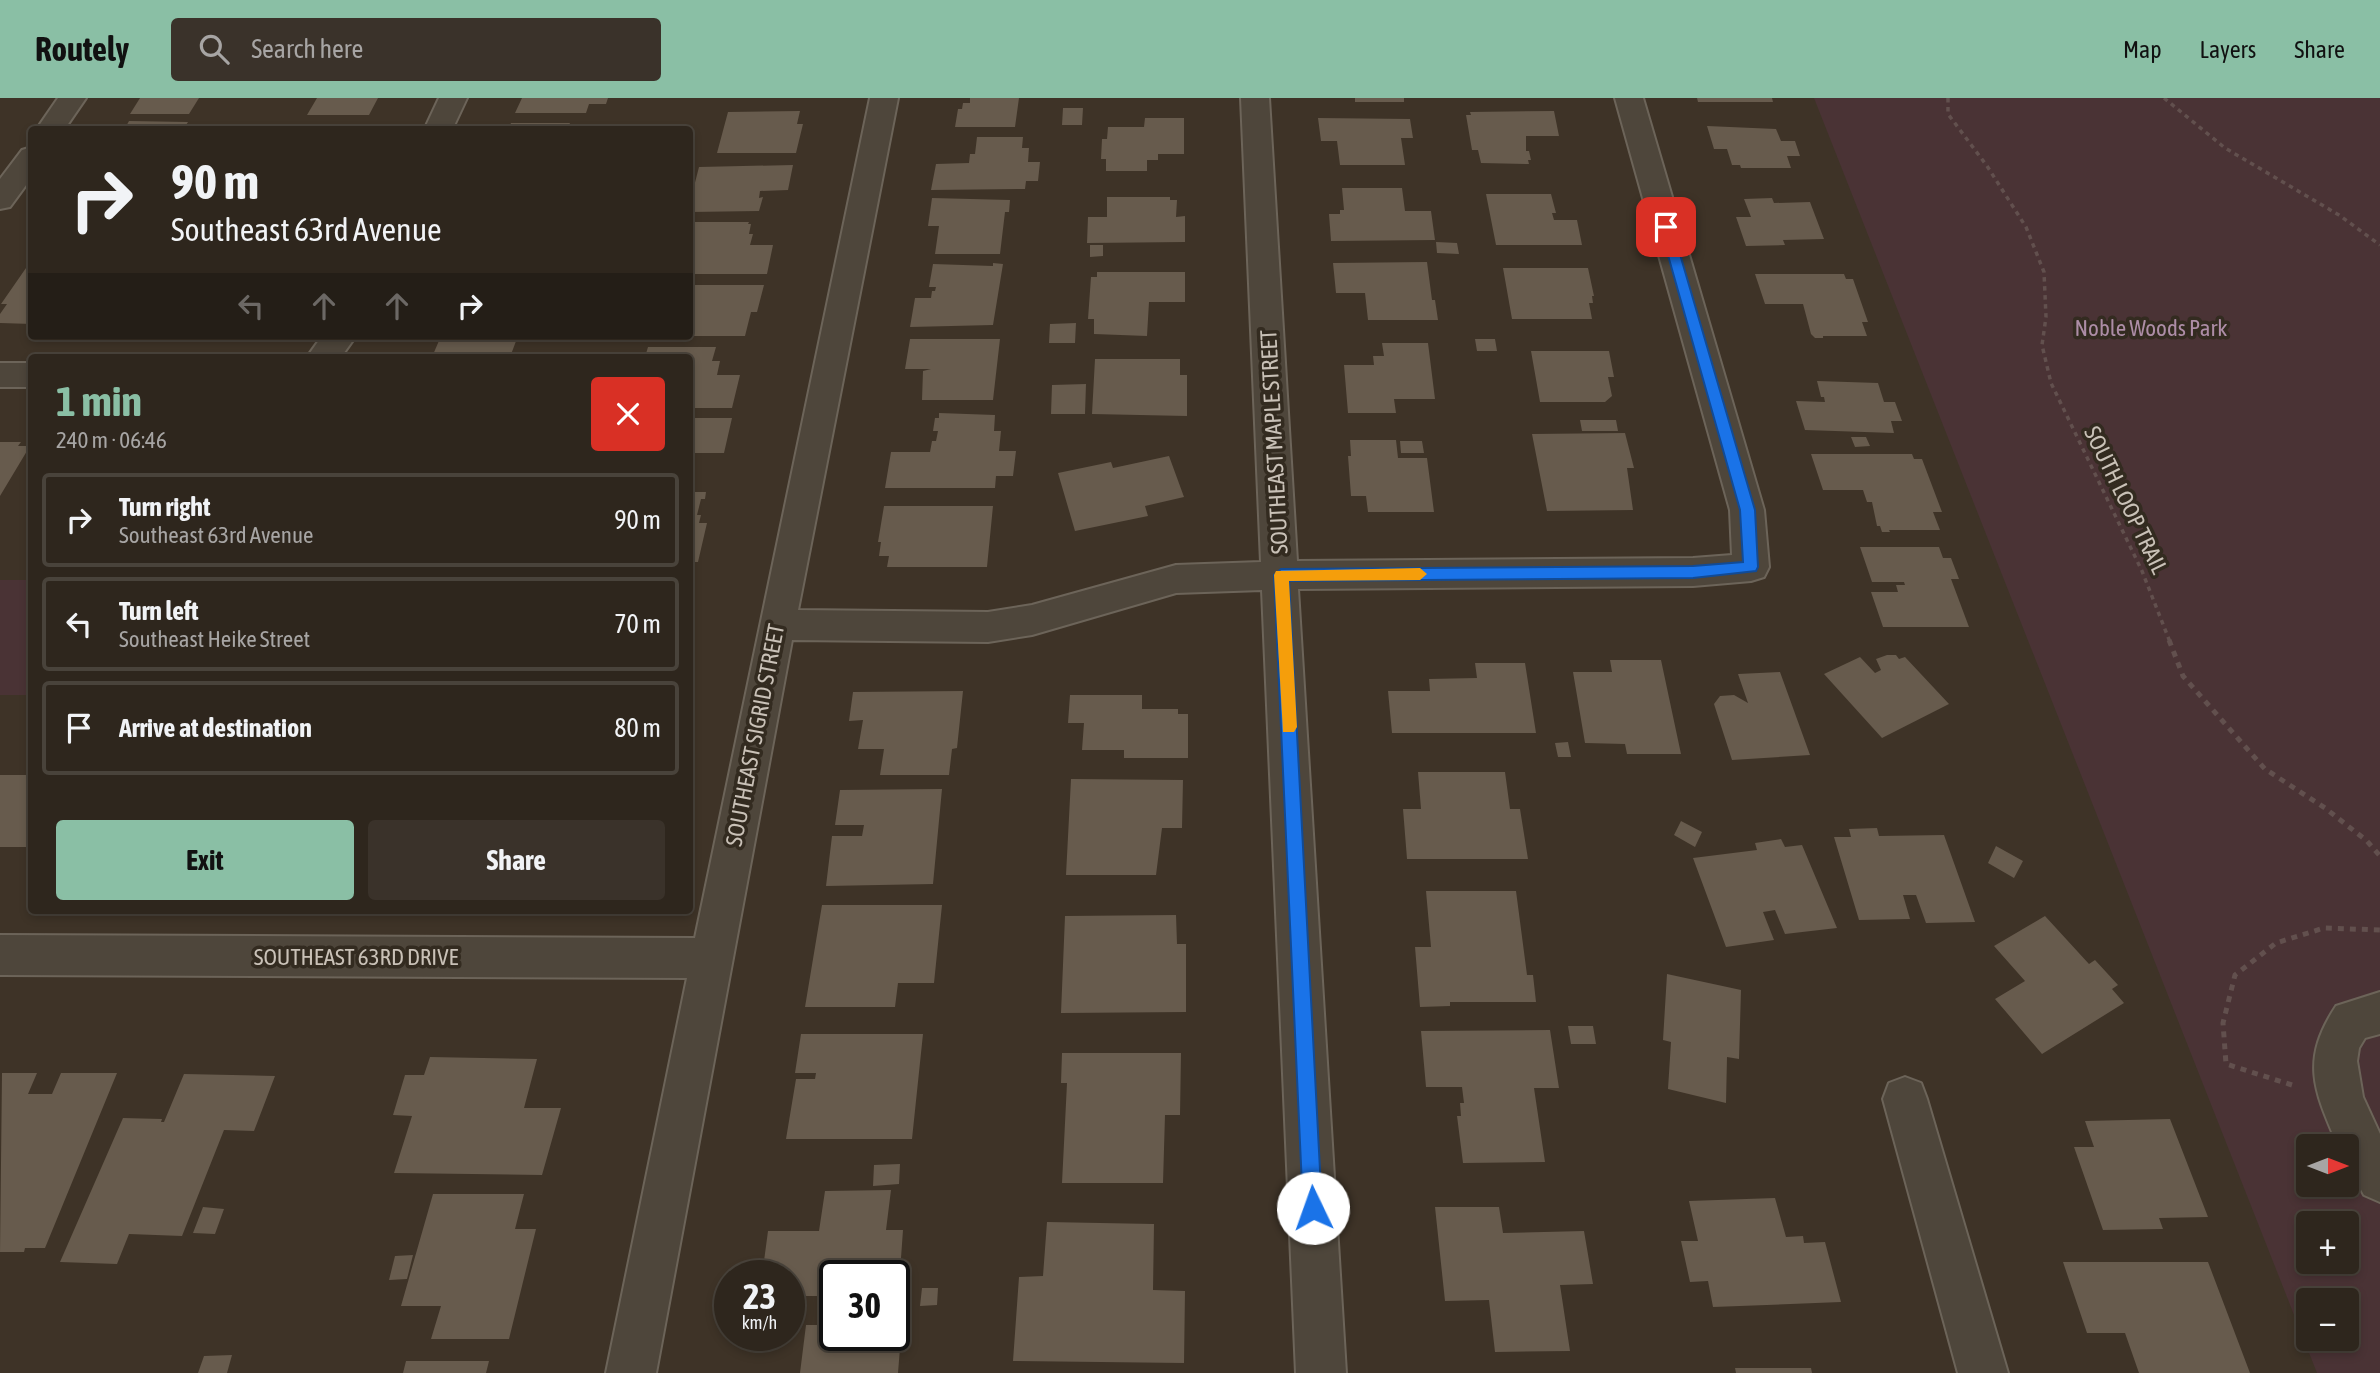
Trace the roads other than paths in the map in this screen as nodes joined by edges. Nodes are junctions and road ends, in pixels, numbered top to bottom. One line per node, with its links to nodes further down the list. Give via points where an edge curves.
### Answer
1 (72, 98): 6 (street)
2 (453, 98): 7 (street)
3 (884, 98): 15 (street, SOUTHEAST SIGRID STREET)
4 (1255, 98): 14 (street, SOUTHEAST MAPLE STREET)
5 (1629, 98): 14 (street, via 1748,510 1751,567 1693,572)
6 (53, 126)
7 (440, 126)
8 (28, 162): 9 (street)
9 (0, 200)
10 (337, 340): 11 (street)
11 (325, 354)
12 (0, 375): 13 (street)
13 (28, 375)
14 (1281, 575): 15 (street, via 1176,579 1032,620 988,627); 22 (street, SOUTHEAST MAPLE STREET)
15 (776, 625): 17 (street, SOUTHEAST SIGRID STREET)
16 (0, 955): 17 (street, SOUTHEAST 63RD DRIVE)
17 (712, 958): 21 (street, SOUTHEAST SIGRID STREET)
18 (2380, 1013): 20 (street, via 2351,1021 2337,1045 2337,1084 2354,1133)
19 (1905, 1099): 23 (street)
20 (2380, 1179)
21 (631, 1373)
22 (1321, 1373)
23 (1983, 1373)

